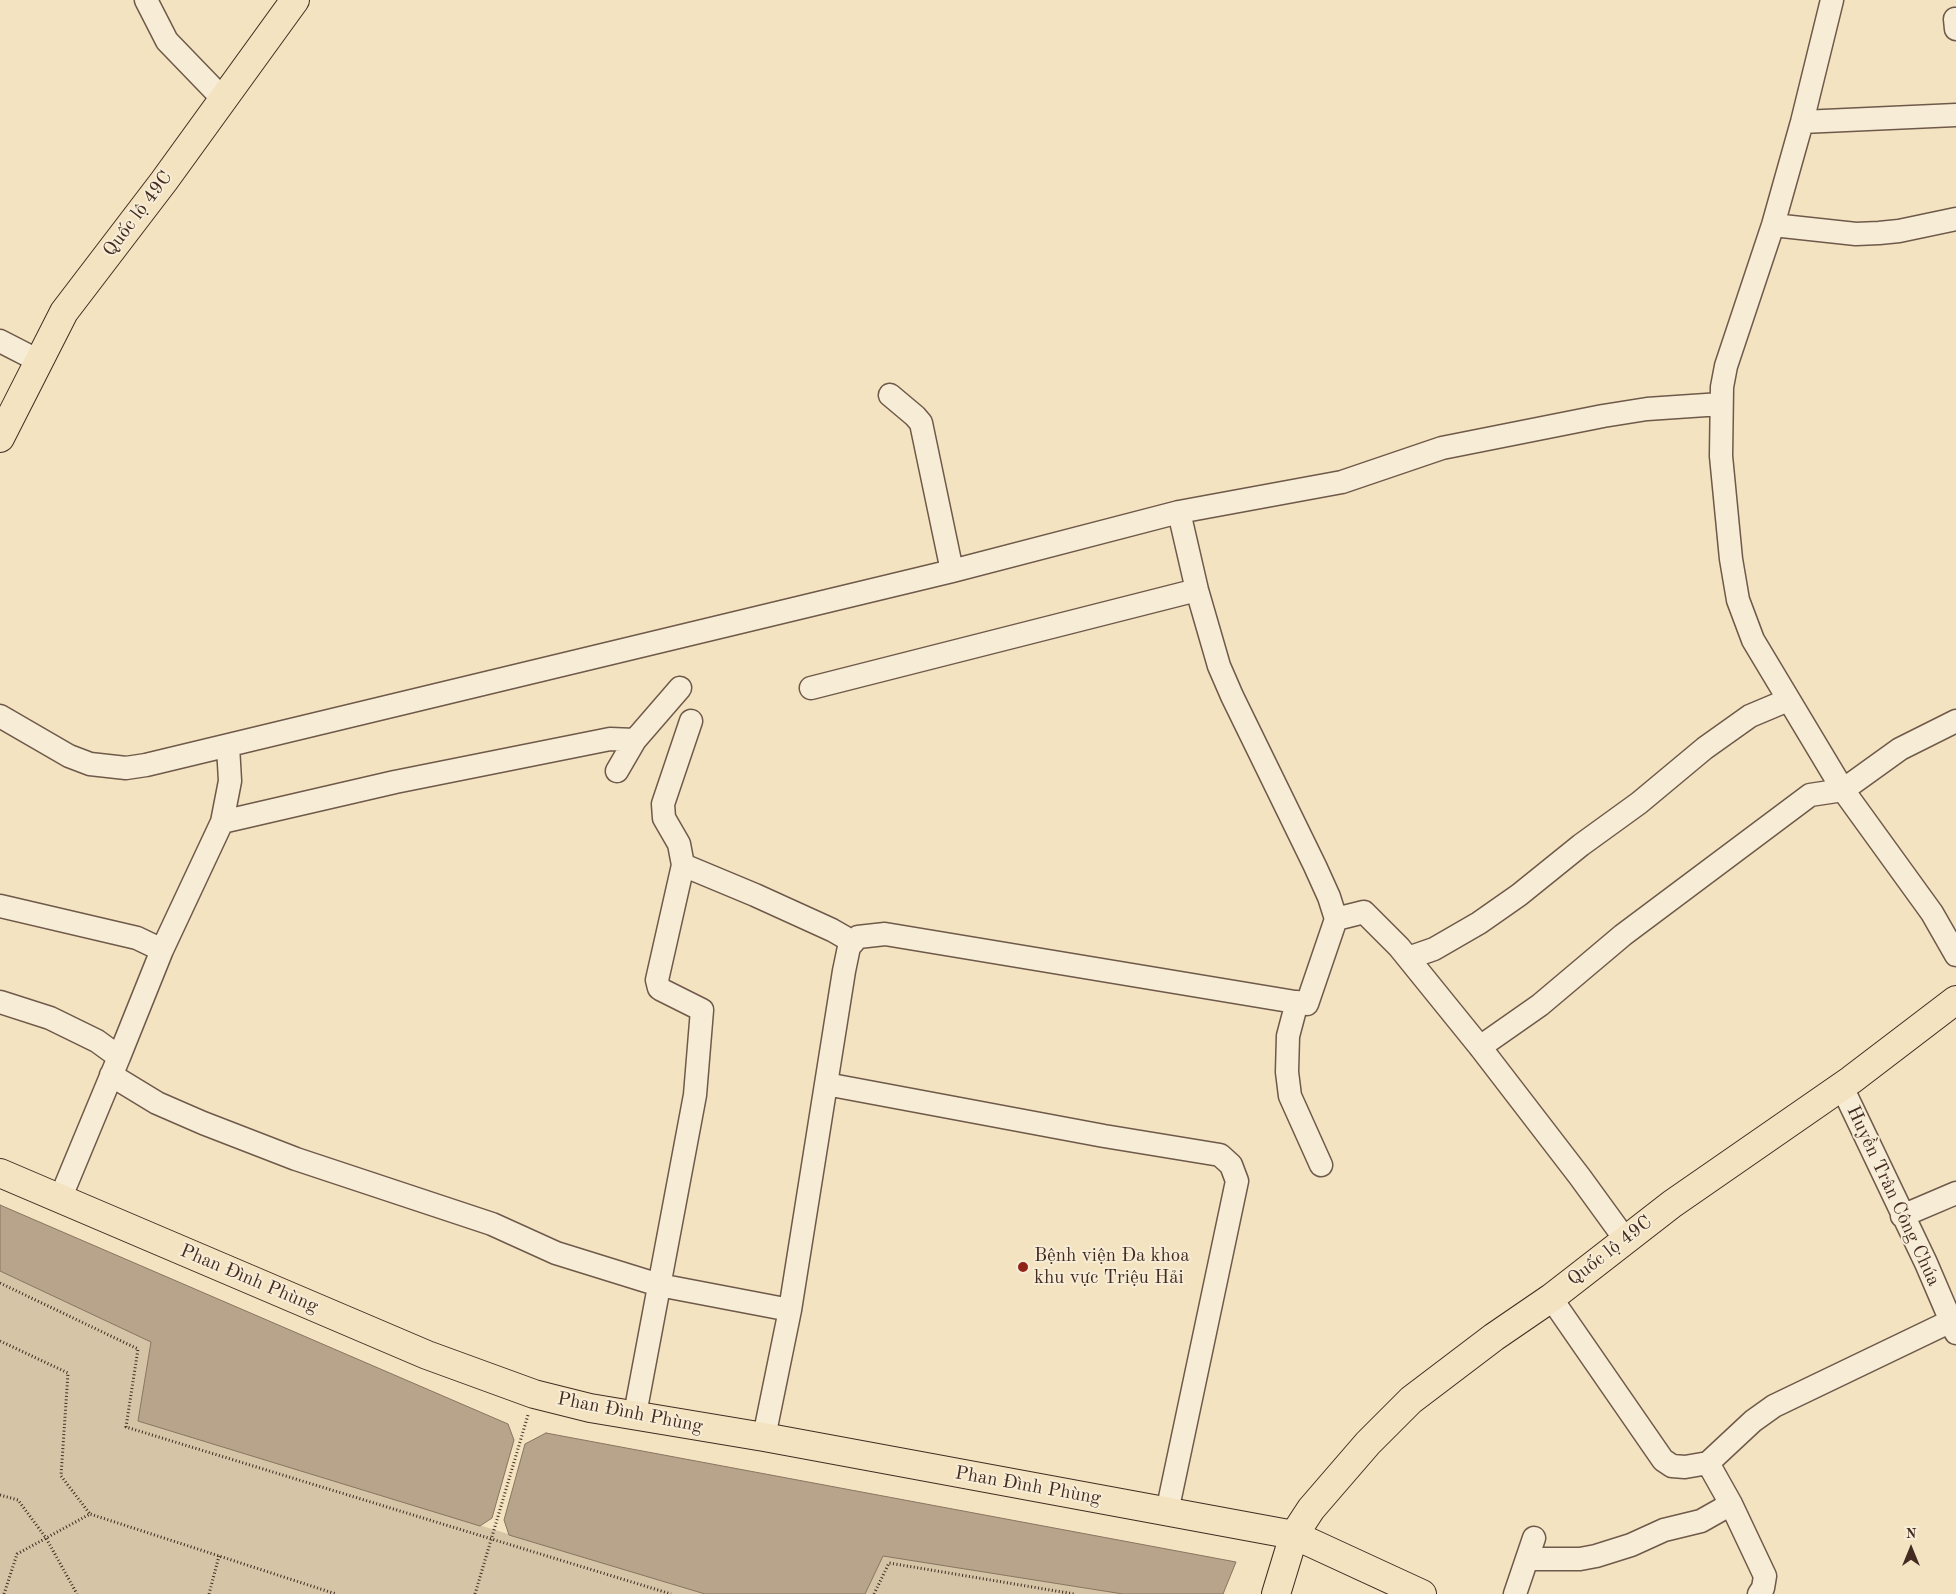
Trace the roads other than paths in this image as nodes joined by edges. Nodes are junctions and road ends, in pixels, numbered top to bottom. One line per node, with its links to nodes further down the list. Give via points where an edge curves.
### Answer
1 (146, 0): 4 (street, via 167,41)
2 (294, 0): 4 (main road, Quốc lộ 49C)
3 (1832, 0): 6 (street)
4 (223, 99): 10 (main road, Quốc lộ 49C, via 64,312)
5 (1956, 115): 6 (street)
6 (1802, 122): 8 (street)
7 (1956, 219): 8 (street, via 1899,231 1856,234)
8 (1773, 225): 12 (street, via 1726,366)
9 (0, 341): 10 (street)
10 (39, 361): 13 (main road, Quốc lộ 49C)
11 (890, 395): 15 (street, via 921,424)
12 (1721, 404): 14 (street, via 1593,418 1442,448 1318,487); 19 (street, via 1721,456 1727,528 1738,600 1752,640)
13 (0, 438)
14 (1179, 512): 15 (street); 16 (street)
15 (952, 571): 24 (street)
16 (1197, 590): 18 (street); 30 (street, via 1228,688 1315,866)
17 (680, 688): 23 (street)
18 (811, 688)
19 (1788, 700): 26 (street); 34 (street, via 1750,716 1705,748 1639,803 1479,923 1434,949)
20 (0, 716): 24 (street, via 70,756 109,767 146,765)
21 (1956, 721): 26 (street, via 1900,749)
22 (691, 722): 28 (street, via 662,811 679,844)
23 (636, 740): 25 (street); 27 (street, via 610,739 395,782)
24 (228, 746): 27 (street, via 230,781)
25 (617, 771)
26 (1843, 790): 33 (street, via 1932,913); 38 (street, via 1810,795 1623,935 1540,1005)
27 (222, 822): 32 (street)
28 (683, 865): 31 (street, via 756,894); 48 (street, via 657,984 662,990 702,1010 696,1095)
29 (0, 906): 32 (street, via 137,938)
30 (1336, 919): 34 (street, via 1364,912); 37 (street, via 1307,1004)
31 (853, 942): 37 (street, via 858,937 885,934); 40 (street, via 849,946 844,971)
32 (162, 950): 39 (street)
33 (1956, 955)
34 (1408, 958): 38 (street)
35 (1956, 1000): 41 (main road, Quốc lộ 49C)
36 (0, 1002): 39 (street, via 50,1018 97,1041)
37 (1297, 1002): 42 (street, via 1288,1036 1290,1096)
38 (1480, 1047): 47 (street)
39 (115, 1066): 45 (street); 48 (street, via 157,1103 203,1123 296,1159 492,1224 556,1253)
40 (826, 1084): 50 (street); 56 (street, via 1220,1155 1231,1165 1237,1181)
41 (1842, 1087): 46 (street, Huyền Trân Công Chúa); 47 (main road, Quốc lộ 49C)
42 (1321, 1165)
43 (0, 1173): 45 (main road, Phan Đình Phùng)
44 (1956, 1193): 46 (street)
45 (60, 1199): 52 (main road, Phan Đình Phùng, via 427,1355 534,1394 590,1408)
46 (1902, 1216): 51 (street, Huyền Trân Công Chúa)
47 (1625, 1239): 49 (main road, Quốc lộ 49C)
48 (659, 1285): 50 (street); 52 (street)
49 (1551, 1298): 54 (street, via 1662,1460 1672,1466 1685,1467); 57 (main road, Quốc lộ 49C, via 1411,1400 1338,1476)
50 (790, 1310): 53 (street)
51 (1954, 1327): 54 (street, via 1774,1406 1752,1421)
52 (635, 1414): 53 (main road, Phan Đình Phùng)
53 (764, 1437): 56 (main road, Phan Đình Phùng)
54 (1708, 1463): 55 (street)
55 (1731, 1504): 60 (street, via 1701,1521 1664,1530 1596,1556 1580,1559 1531,1548); 61 (street, via 1764,1576)
56 (1167, 1512): 57 (main road, Phan Đình Phùng)
57 (1294, 1535): 58 (main road, Quốc lộ 49C); 59 (main road, Phan Đình Phùng)
58 (1276, 1594)
59 (1422, 1594)
60 (1516, 1594)
61 (1759, 1594)

